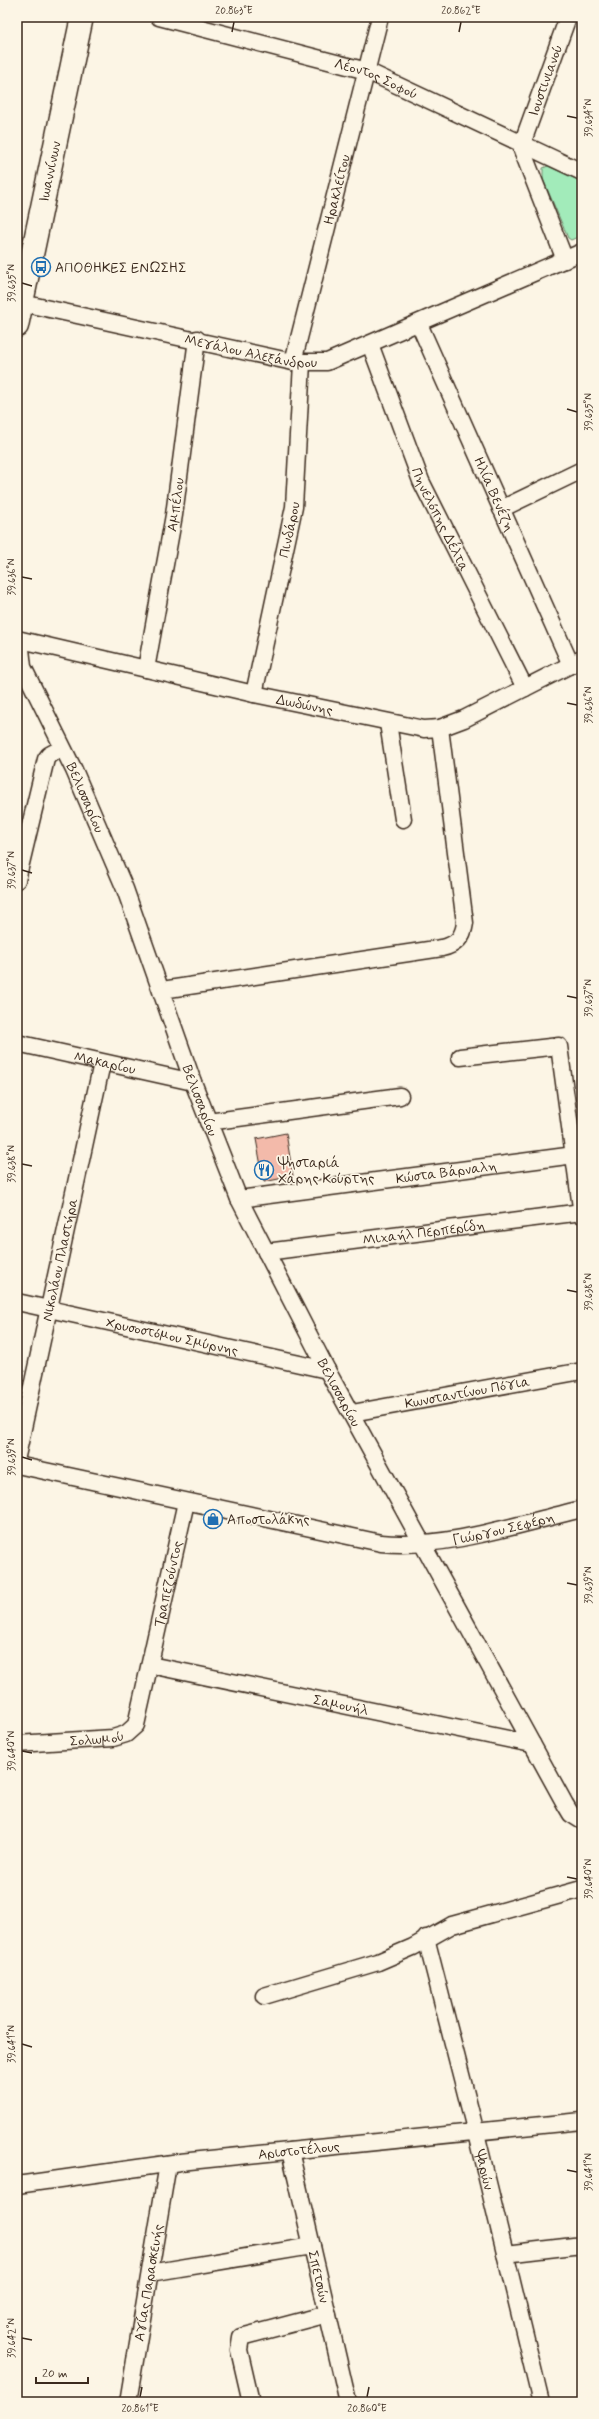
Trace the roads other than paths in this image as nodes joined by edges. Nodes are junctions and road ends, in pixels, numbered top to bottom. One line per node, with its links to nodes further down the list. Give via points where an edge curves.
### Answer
1 (82, 17): 10 (main road, Ιωαννίνων)
2 (159, 17): 5 (street, Λέοντος Σοφού)
3 (380, 17): 5 (street, Ηρακλείτου)
4 (568, 17): 6 (street, Ιουστινιανού)
5 (367, 71): 6 (street, Λέοντος Σοφού); 15 (street, Ηρακλείτου)
6 (522, 144): 7 (street, Λέοντος Σοφού); 9 (street, via 525,161)
7 (582, 172)
8 (582, 252): 9 (street, Μεγάλου Αλεξάνδρου)
9 (566, 260): 11 (street, Μεγάλου Αλεξάνδρου)
10 (22, 303): 12 (main road, Ιωαννίνων); 13 (street, Μεγάλου Αλεξάνδρου)
11 (418, 324): 14 (street, Μεγάλου Αλεξάνδρου); 17 (street, Ηλία Βενέζη)
12 (17, 326)
13 (197, 339): 15 (street, Μεγάλου Αλεξάνδρου); 20 (street, Αμπέλου, via 174,515)
14 (370, 344): 15 (street, Μεγάλου Αλεξάνδρου, via 327,362); 21 (street, Πηνελόπης Δέλτα, via 421,481)
15 (298, 362): 22 (street, Πινδάρου, via 294,507)
16 (582, 470): 17 (street)
17 (501, 509): 19 (street, Ηλία Βενέζη)
18 (19, 639): 20 (street, Δωδώνης); 25 (street, Βελισσαρίου, via 23,668)
19 (576, 662): 21 (street, Δωδώνης)
20 (146, 669): 22 (street, Δωδώνης)
21 (525, 688): 24 (street, Δωδώνης, via 464,719)
22 (254, 694): 23 (street, Δωδώνης)
23 (388, 723): 24 (street, Δωδώνης, via 418,729); 26 (street)
24 (440, 728): 28 (street, via 465,923 461,937 455,944)
25 (62, 748): 27 (street, via 46,759); 28 (street, Βελισσαρίου, via 126,889)
26 (402, 819)
27 (17, 880)
28 (162, 990): 32 (street, Βελισσαρίου)
29 (17, 1043): 31 (street, Μακαρίου)
30 (460, 1057): 35 (street, via 559,1046)
31 (102, 1063): 32 (street, Μακαρίου); 41 (street, Νικολάου Πλαστήρα)
32 (193, 1082): 34 (street, Βελισσαρίου)
33 (400, 1096): 34 (street)
34 (208, 1122): 36 (street, Βελισσαρίου)
35 (578, 1155): 36 (street, Κώστα Βάρναλη); 37 (street)
36 (239, 1199): 39 (street, Βελισσαρίου)
37 (582, 1212): 38 (street); 39 (street, Μιχαήλ Περπερίδη)
38 (582, 1215)
39 (266, 1252): 42 (street, Βελισσαρίου)
40 (17, 1302): 41 (street, Χρυσοστόμου Σμύρνης)
41 (48, 1309): 42 (street, Χρυσοστόμου Σμύρνης); 45 (street, Νικολάου Πλαστήρα)
42 (328, 1370): 44 (street, Βελισσαρίου)
43 (582, 1371): 44 (street, Κωνσταντίνου Πόγια)
44 (352, 1413): 49 (street, Βελισσαρίου)
45 (17, 1456)
46 (17, 1465): 47 (street, Γιώργου Σεφέρη)
47 (186, 1502): 49 (street, Γιώργου Σεφέρη, via 381,1543); 50 (street, Τραπεζούντος)
48 (582, 1509): 49 (street, Γιώργου Σεφέρη)
49 (423, 1544): 52 (street, Βελισσαρίου)
50 (150, 1665): 51 (street, Σολωμού, via 138,1721 126,1734 113,1738); 52 (street, Σαμουήλ)
51 (17, 1744)
52 (532, 1744): 53 (street, Βελισσαρίου, via 571,1814)
53 (582, 1821)
54 (582, 1889): 55 (street, via 463,1921)
55 (426, 1938): 56 (street, via 413,1947 378,1962); 58 (street, Ψαρών)
56 (264, 1996)
57 (582, 2121): 58 (street, Αριστοτέλους)
58 (476, 2133): 59 (street, Αριστοτέλους); 64 (street, Ψαρών)
59 (290, 2151): 60 (street, Αριστοτέλους); 63 (street, Σπετσών)
60 (168, 2164): 61 (street, Αριστοτέλους); 65 (street, Αγίας Παρασκευής)
61 (17, 2185)
62 (582, 2245): 64 (street)
63 (312, 2246): 65 (street); 66 (street, Σπετσών)
64 (505, 2254): 70 (street, Ψαρών)
65 (150, 2273): 67 (street, Αγίας Παρασκευής)
66 (328, 2314): 68 (street, via 241,2337 239,2350); 69 (street, Σπετσών)
67 (128, 2402)
68 (251, 2402)
69 (348, 2402)
70 (541, 2402)

